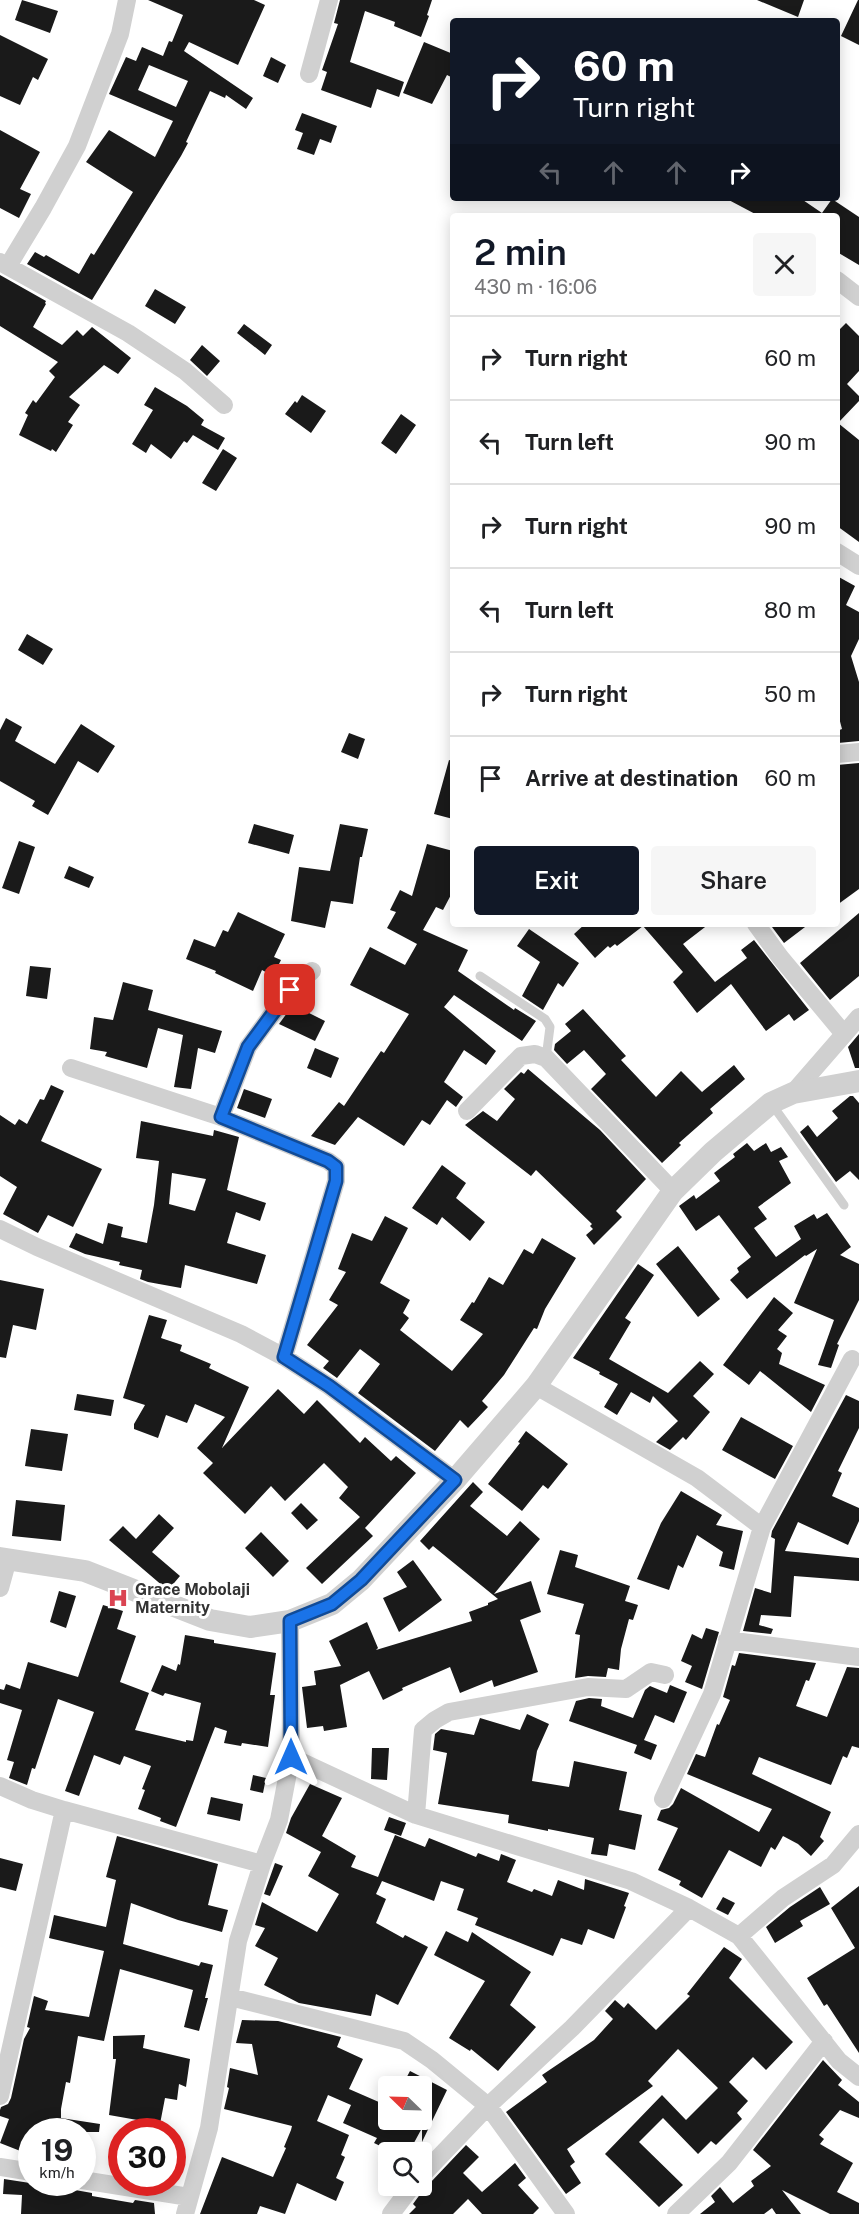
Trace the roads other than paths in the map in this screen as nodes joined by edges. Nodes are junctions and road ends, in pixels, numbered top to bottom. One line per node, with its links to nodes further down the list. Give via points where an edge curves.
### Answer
1 (127, 0): 4 (street, via 120,34 77,146 44,208)
2 (329, 0): 3 (street)
3 (309, 74)
4 (4, 264): 7 (street, via 128,333 185,371)
5 (840, 282): 6 (street)
6 (859, 297)
7 (224, 405)
8 (840, 554): 9 (street)
9 (859, 567)
10 (859, 752): 11 (street)
11 (840, 754)
12 (758, 927): 16 (street)
13 (312, 971): 23 (street, via 290,990 248,1047)
14 (480, 976): 17 (lane, via 545,1019 550,1028)
15 (859, 1017): 16 (street)
16 (844, 1034): 20 (street)
17 (546, 1058): 22 (street, via 535,1054 522,1056); 24 (street)
18 (71, 1068): 23 (street)
19 (859, 1081): 20 (street)
20 (793, 1093): 21 (street)
21 (771, 1103): 24 (street); 25 (lane)
22 (467, 1111)
23 (221, 1117): 27 (street, via 336,1167 336,1181)
24 (673, 1191): 29 (street)
25 (844, 1205)
26 (0, 1229): 27 (street, via 241,1334)
27 (284, 1357): 30 (street)
28 (852, 1359): 31 (street)
29 (536, 1386): 30 (street); 31 (street, via 697,1478)
30 (455, 1480): 34 (street, via 361,1580 332,1604)
31 (762, 1527): 35 (street)
32 (4, 1559): 33 (street); 34 (street, via 85,1571 210,1620 250,1627)
33 (0, 1588)
34 (290, 1621): 38 (street)
35 (728, 1640): 36 (street); 40 (street, via 712,1694)
36 (859, 1657)
37 (665, 1675): 42 (street, via 651,1672 626,1689 588,1687 449,1712 423,1730)
38 (291, 1757): 42 (street); 44 (street, via 279,1820)
39 (0, 1786): 41 (street)
40 (663, 1799)
41 (64, 1810): 44 (street); 50 (street)
42 (416, 1815): 45 (street, via 631,1881)
43 (859, 1834): 46 (street, via 833,1864 783,1898)
44 (262, 1864): 47 (street, via 238,1941)
45 (689, 1908): 46 (street); 51 (street, via 572,2028)
46 (739, 1936): 48 (street)
47 (230, 1997): 51 (street, via 404,2041); 57 (street, via 209,2128)
48 (824, 2041): 49 (street, via 839,2061); 60 (street, via 729,2163)
49 (859, 2077)
50 (0, 2096)
51 (488, 2106): 52 (street); 59 (street)
52 (432, 2165)
53 (0, 2167): 54 (street)
54 (18, 2170)
55 (96, 2183): 57 (street)
56 (404, 2196): 58 (street)
57 (187, 2206)
58 (391, 2214)
59 (566, 2214)
60 (676, 2214)

